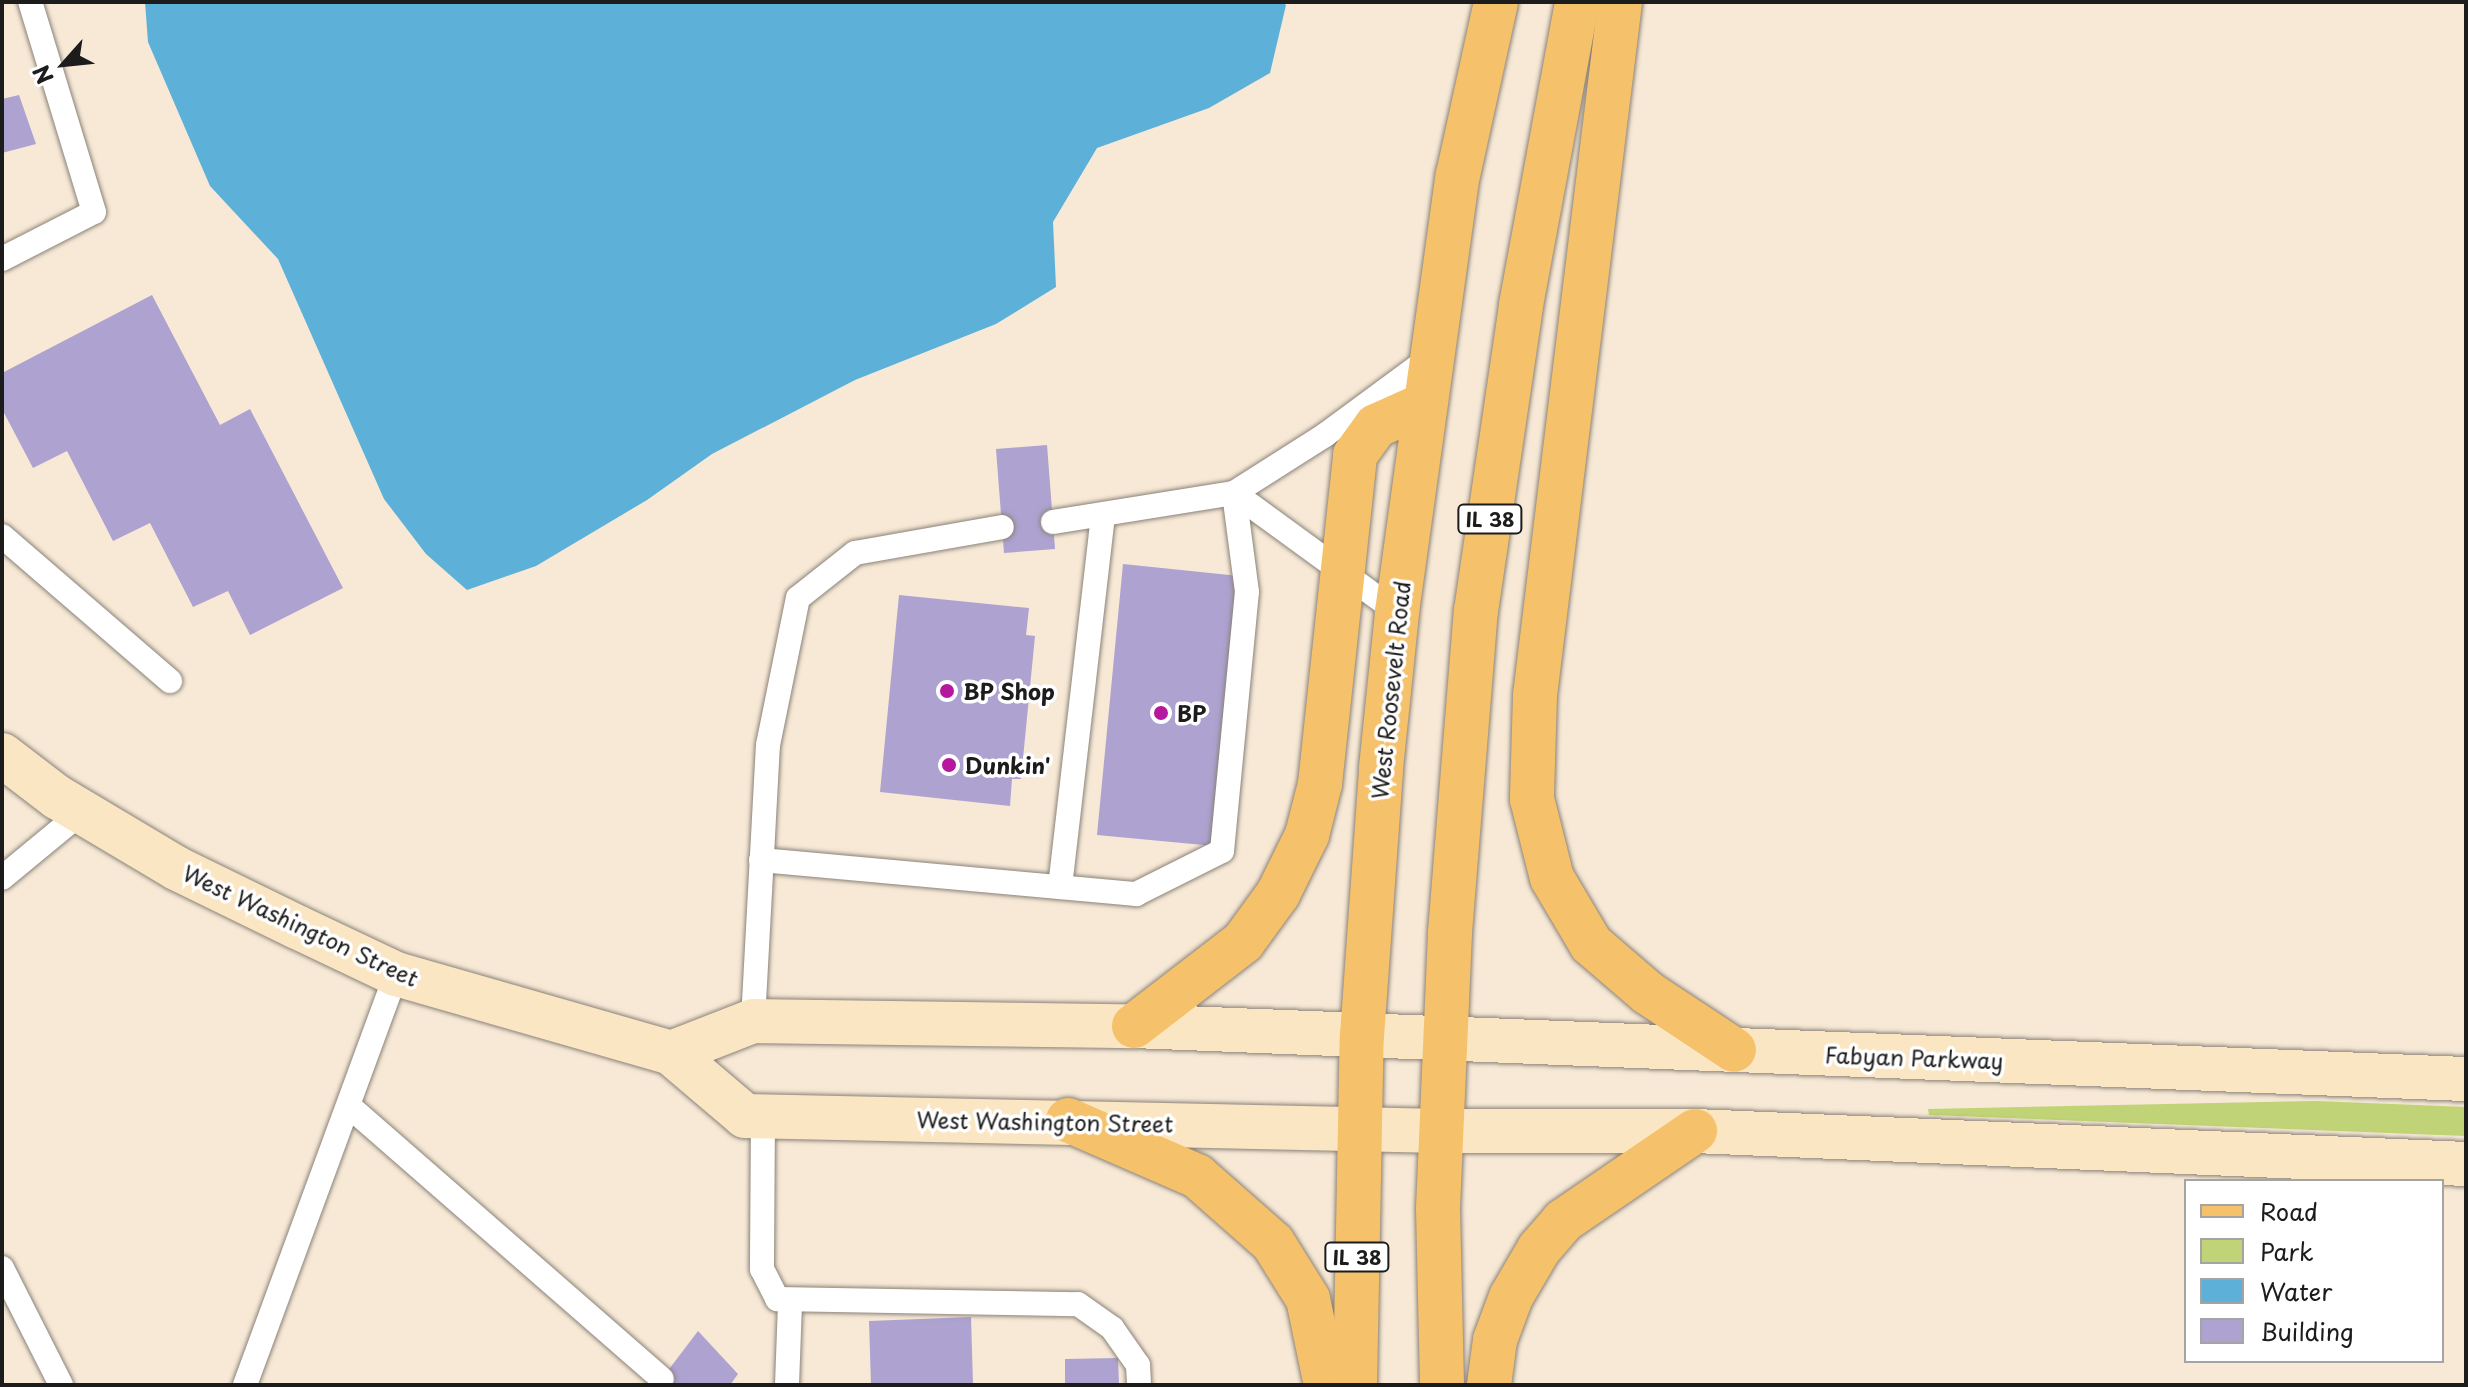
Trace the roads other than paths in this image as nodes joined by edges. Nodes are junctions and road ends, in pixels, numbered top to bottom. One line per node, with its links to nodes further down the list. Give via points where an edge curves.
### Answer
1 (30, 2): 5 (lane, via 94,212)
2 (1496, 2): 6 (main road, West Roosevelt Road / IL 38, via 1458,175)
3 (1577, 2): 25 (main road, IL 38, via 1521,305 1476,611 1450,932)
4 (1620, 2): 26 (main road, via 1535,695 1532,799 1552,878 1591,944 1648,993)
5 (2, 259)
6 (1432, 356): 7 (main road, West Roosevelt Road / IL 38); 8 (lane, via 1325,435)
7 (1425, 404): 13 (main road, via 1376,426 1361,439); 14 (main road, West Roosevelt Road / IL 38)
8 (1234, 493): 9 (lane); 13 (lane); 20 (lane, via 1247,592 1222,851 1136,894)
9 (1103, 514): 10 (lane); 20 (lane)
10 (1053, 522)
11 (1002, 527): 18 (lane, via 855,553 798,598 768,745)
12 (2, 536): 15 (lane)
13 (1341, 570): 14 (lane); 23 (main road, via 1320,784 1307,835 1278,894 1243,942)
14 (1397, 612): 24 (main road, West Roosevelt Road / IL 38)
15 (170, 681)
16 (2, 755): 17 (main road, West Washington Street)
17 (82, 812): 19 (lane); 21 (main road, West Washington Street, via 176,868)
18 (761, 860): 20 (lane); 22 (lane)
19 (2, 878)
20 (1060, 887)
21 (396, 974): 27 (main road, West Washington Street); 29 (lane)
22 (753, 1021): 23 (main road); 27 (main road)
23 (1134, 1026): 24 (main road)
24 (1362, 1036): 25 (main road, Fabyan Parkway); 32 (main road, West Roosevelt Road / IL 38)
25 (1447, 1040): 26 (main road, Fabyan Parkway); 33 (main road, IL 38)
26 (1734, 1050): 28 (main road, Fabyan Parkway)
27 (671, 1053): 30 (main road, West Washington Street, via 745,1116)
28 (2466, 1079)
29 (349, 1106): 38 (lane); 40 (lane)
30 (763, 1116): 31 (main road, West Washington Street); 37 (lane, via 762,1269 777,1299)
31 (1068, 1120): 32 (main road, West Washington Street); 43 (main road, via 1197,1176 1273,1243 1308,1299)
32 (1358, 1128): 33 (main road, West Washington Street); 44 (main road, West Roosevelt Road / IL 38)
33 (1443, 1131): 34 (main road); 45 (main road, IL 38, via 1438,1208)
34 (1695, 1131): 35 (main road); 46 (main road, via 1597,1195 1563,1221 1539,1249 1511,1297 1495,1340)
35 (2466, 1164)
36 (2, 1268): 39 (lane)
37 (790, 1302): 41 (lane); 42 (lane, via 1078,1304 1112,1328 1138,1365)
38 (662, 1379)
39 (61, 1385)
40 (245, 1385)
41 (787, 1385)
42 (1139, 1385)
43 (1326, 1385)
44 (1355, 1385)
45 (1442, 1385)
46 (1489, 1385)

